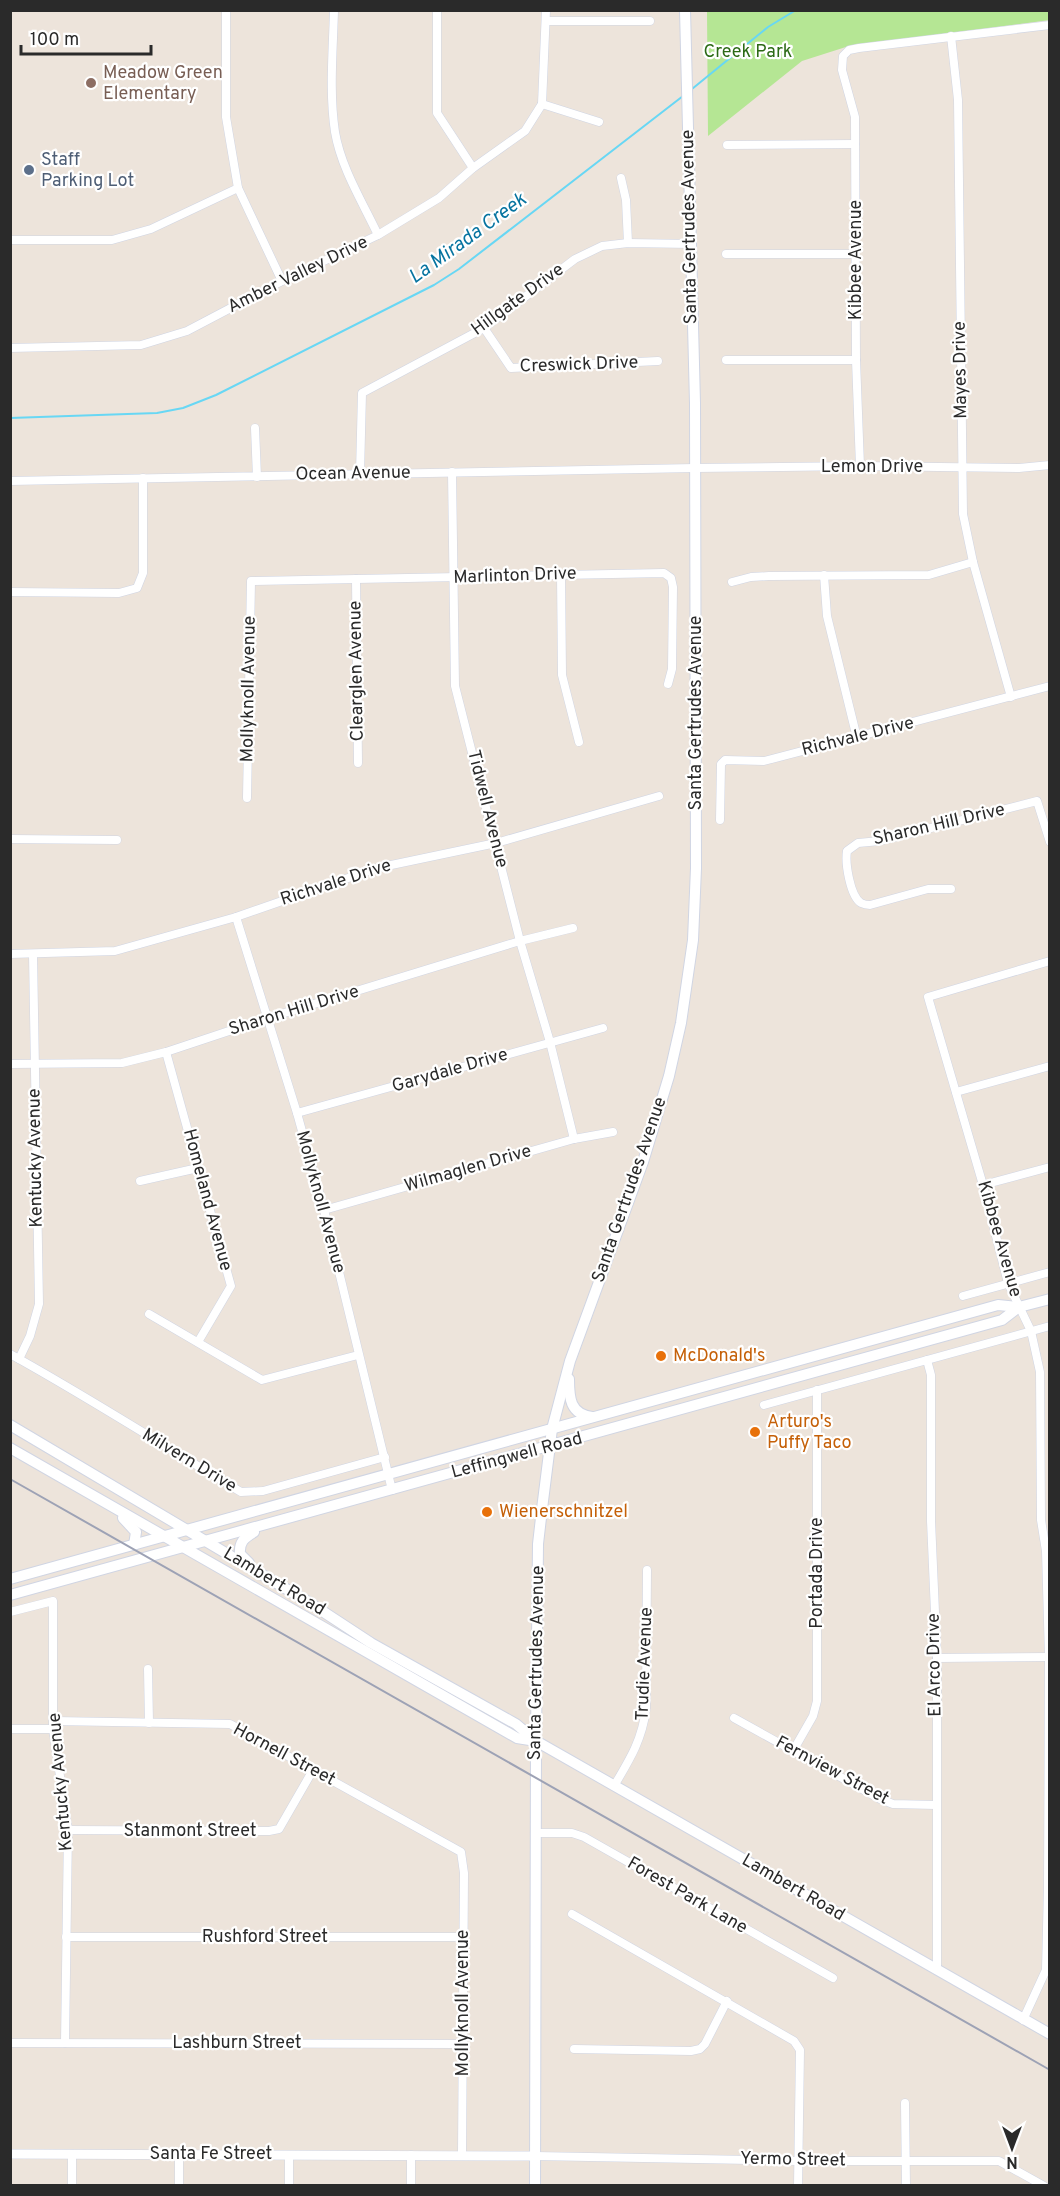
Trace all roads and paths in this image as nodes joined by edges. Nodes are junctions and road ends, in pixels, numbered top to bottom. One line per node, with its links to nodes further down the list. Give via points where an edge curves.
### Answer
1 (226, 10): 16 (street, via 226,117)
2 (334, 10): 17 (street, via 335,133)
3 (437, 10): 14 (street, via 437,113)
4 (546, 10): 6 (street)
5 (685, 10): 20 (main road, Santa Gertrudes Avenue)
6 (546, 21): 7 (street); 10 (street)
7 (650, 21)
8 (1050, 25): 9 (street)
9 (951, 36): 12 (street, Kibbee Avenue, via 859,48 843,56 842,70 855,117); 32 (street, Mayes Drive, via 958,100)
10 (542, 104): 11 (street); 14 (street, Amber Valley Drive, via 525,131)
11 (599, 122)
12 (855, 144): 13 (street); 22 (street, Kibbee Avenue)
13 (727, 145)
14 (473, 168): 17 (street, Amber Valley Drive, via 439,198)
15 (621, 178): 19 (street)
16 (238, 188): 18 (street, via 151,229 112,240); 23 (street)
17 (378, 235): 23 (street, Amber Valley Drive)
18 (10, 240)
19 (627, 243): 20 (street, Hillgate Drive); 24 (street, Hillgate Drive, via 602,246 575,259)
20 (692, 244): 33 (main road, Santa Gertrudes Avenue)
21 (726, 254): 22 (street)
22 (855, 254): 27 (street, Kibbee Avenue)
23 (282, 282): 25 (street, Amber Valley Drive, via 187,331 141,345)
24 (484, 328): 28 (street, Creswick Drive, via 511,368); 35 (street, Hillgate Drive, via 362,393)
25 (10, 348)
26 (726, 360): 27 (street)
27 (856, 360): 31 (street, Kibbee Avenue)
28 (658, 361)
29 (255, 428): 36 (street)
30 (1050, 465): 32 (street, Lemon Drive)
31 (860, 466): 32 (street, Lemon Drive); 33 (street, Lemon Drive)
32 (963, 467): 39 (street, Mayes Drive, via 963,514)
33 (695, 468): 34 (street, Ocean Avenue); 96 (main road, Santa Gertrudes Avenue, via 696,868 693,940 683,1013 643,1162)
34 (452, 472): 35 (street, Ocean Avenue); 42 (street, Tidwell Avenue)
35 (360, 473): 36 (street, Ocean Avenue)
36 (257, 477): 37 (street, Ocean Avenue)
37 (143, 478): 38 (street, Ocean Avenue); 46 (street, via 143,573 138,588 119,592)
38 (10, 481)
39 (973, 562): 41 (street, via 929,574); 49 (street, Mayes Drive)
40 (561, 574): 42 (street, Marlinton Drive); 47 (street, Marlinton Drive, via 664,573 671,578 672,669); 51 (street, via 562,675)
41 (824, 575): 45 (street, via 751,577); 50 (street, via 826,616)
42 (452, 578): 43 (street, Marlinton Drive); 59 (street, Tidwell Avenue, via 455,686)
43 (356, 579): 44 (street, Marlinton Drive); 52 (street, Clearglen Avenue)
44 (251, 581): 54 (street, Mollyknoll Avenue)
45 (732, 582)
46 (10, 592)
47 (668, 684)
48 (1050, 686): 49 (street, Richvale Drive)
49 (1011, 697): 50 (street, Richvale Drive)
50 (857, 738): 55 (street, Richvale Drive, via 764,761 725,760 720,772)
51 (579, 742)
52 (358, 763)
53 (660, 796): 59 (street, Richvale Drive)
54 (247, 798)
55 (720, 820)
56 (10, 839): 57 (street)
57 (117, 840)
58 (1050, 842): 60 (street, Sharon Hill Drive, via 1037,801 880,841 858,843 847,851 845,862 855,897 861,904 928,889)
59 (496, 843): 61 (street, Richvale Drive, via 377,868); 63 (street, Tidwell Avenue)
60 (951, 889)
61 (236, 917): 65 (street, Richvale Drive, via 115,951); 67 (street, Mollyknoll Avenue)
62 (573, 928): 63 (street, Sharon Hill Drive)
63 (520, 941): 67 (street, Sharon Hill Drive); 69 (street, Tidwell Avenue)
64 (10, 954): 65 (street, Richvale Drive)
65 (33, 954): 71 (street, Kentucky Avenue)
66 (1050, 961): 74 (street, Kibbee Avenue, via 928,998)
67 (268, 1018): 70 (street, Sharon Hill Drive); 75 (street, Mollyknoll Avenue)
68 (603, 1028): 69 (street, Garydale Drive)
69 (550, 1042): 75 (street, Garydale Drive); 77 (street, Tidwell Avenue)
70 (166, 1052): 71 (street, Sharon Hill Drive, via 122,1063); 78 (street, Homeland Avenue)
71 (34, 1063): 72 (street, Sharon Hill Drive); 94 (street, Kentucky Avenue, via 39,1304)
72 (10, 1064)
73 (1050, 1066): 74 (street)
74 (956, 1092): 81 (street, Kibbee Avenue)
75 (297, 1113): 82 (street, Mollyknoll Avenue)
76 (613, 1132): 77 (street, Wilmaglen Drive)
77 (574, 1139): 82 (street, Wilmaglen Drive)
78 (198, 1167): 80 (street); 91 (street, Homeland Avenue, via 231,1286)
79 (1050, 1167): 81 (street)
80 (140, 1181)
81 (983, 1185): 84 (street, Kibbee Avenue)
82 (324, 1210): 93 (street, Mollyknoll Avenue)
83 (1050, 1272): 84 (street)
84 (1008, 1283): 85 (street); 87 (street, Kibbee Avenue)
85 (963, 1296)
86 (1050, 1299): 87 (main road, Leffingwell Road)
87 (1019, 1307): 90 (street, Kibbee Avenue); 99 (main road, Leffingwell Road, via 998,1305); 103 (main road, Leffingwell Road, via 1002,1320)
88 (149, 1314): 91 (street)
89 (1050, 1326): 90 (street)
90 (1030, 1331): 95 (street); 102 (street, Kibbee Avenue, via 1040,1372)
91 (198, 1342): 93 (street, via 262,1380)
92 (10, 1354): 94 (street, Milvern Drive)
93 (358, 1355): 105 (street, Mollyknoll Avenue)
94 (19, 1359): 105 (street, Milvern Drive, via 241,1492 264,1491)
95 (927, 1360): 97 (street); 122 (street, El Arco Drive, via 931,1376 930,1521)
96 (570, 1361): 99 (main road, via 571,1404 583,1415); 101 (main road, Santa Gertrudes Avenue)
97 (818, 1390): 98 (street); 129 (street, Portada Drive, via 817,1701)
98 (764, 1405)
99 (601, 1416): 101 (main road, Leffingwell Road)
100 (10, 1425): 110 (main road, Lambert Road)
101 (552, 1429): 103 (main road, Santa Gertrudes Avenue); 106 (main road, Leffingwell Road)
102 (1046, 1432): 115 (street, Kibbee Avenue, via 1041,1520)
103 (550, 1446): 107 (main road, Leffingwell Road); 128 (main road, Santa Gertrudes Avenue, via 538,1544)
104 (10, 1448): 108 (main road, Lambert Road)
105 (385, 1457): 106 (street, Mollyknoll Avenue)
106 (389, 1474): 107 (street, Mollyknoll Avenue); 110 (main road, Leffingwell Road)
107 (392, 1490): 109 (main road, Leffingwell Road)
108 (100, 1500): 111 (main road, Lambert Road); 113 (main road, via 132,1526 136,1532)
109 (270, 1524): 112 (main road, Leffingwell Road); 118 (main road, via 244,1538 240,1549 243,1559)
110 (187, 1531): 111 (main road, Leffingwell Road); 112 (main road, Lambert Road)
111 (165, 1537): 113 (main road, Leffingwell Road); 114 (main road, Lambert Road)
112 (205, 1541): 114 (main road, Leffingwell Road); 118 (main road, Lambert Road)
113 (134, 1545): 117 (main road, Leffingwell Road)
114 (183, 1548): 119 (main road, Leffingwell Road); 128 (main road, Lambert Road, via 517,1738)
115 (1048, 1551): 121 (street, Kibbee Avenue)
116 (647, 1570): 132 (street, Trudie Avenue, via 643,1731)
117 (10, 1579)
118 (276, 1582): 128 (main road, Lambert Road, via 372,1643 516,1724)
119 (10, 1595)
120 (10, 1612): 126 (street, Kentucky Avenue, via 53,1601)
121 (1049, 1657): 122 (street); 131 (street, Kibbee Avenue)
122 (937, 1658): 133 (street, El Arco Drive)
123 (148, 1669): 125 (street)
124 (734, 1718): 129 (street, Fernview Street)
125 (149, 1723): 126 (street, Hornell Street); 130 (street, Hornell Street, via 230,1724)
126 (54, 1725): 127 (street, Hornell Street); 134 (street, Kentucky Avenue)
127 (10, 1729)
128 (536, 1741): 132 (main road, Lambert Road); 135 (main road, Santa Gertrudes Avenue)
129 (793, 1751): 133 (street, Fernview Street, via 893,1804)
130 (313, 1770): 134 (street, Stanmont Street, via 279,1829 269,1832); 136 (street, Hornell Street)
131 (1049, 1772): 137 (street, Kibbee Avenue)
132 (614, 1786): 141 (main road, Lambert Road)
133 (936, 1805): 141 (street, El Arco Drive)
134 (68, 1830): 139 (street, Kentucky Avenue)
135 (536, 1833): 142 (street, Forest Park Lane, via 584,1837); 157 (main road, Santa Gertrudes Avenue)
136 (461, 1851): 140 (street, Mollyknoll Avenue)
137 (1049, 1887): 144 (street, Kibbee Avenue, via 1046,1970)
138 (572, 1914): 143 (street)
139 (66, 1937): 140 (street, Rushford Street); 147 (street, Kentucky Avenue)
140 (463, 1937): 148 (street, Mollyknoll Avenue)
141 (937, 1970): 144 (main road, Lambert Road)
142 (833, 1978)
143 (727, 2001): 149 (street, via 700,2049); 159 (street, via 794,2041 800,2050)
144 (1023, 2020): 145 (main road, Lambert Road)
145 (1050, 2034)
146 (10, 2043): 147 (street, Lashburn Street)
147 (65, 2043): 148 (street, Lashburn Street)
148 (463, 2044): 156 (street, Mollyknoll Avenue)
149 (574, 2049)
150 (905, 2103): 158 (street)
151 (10, 2154): 152 (street, Santa Fe Street)
152 (72, 2154): 153 (street, Santa Fe Street); 160 (street)
153 (178, 2154): 154 (street, Santa Fe Street); 161 (street)
154 (289, 2155): 155 (street, Santa Fe Street); 162 (street)
155 (411, 2155): 156 (street, Santa Fe Street); 163 (street)
156 (462, 2155): 157 (street, Santa Fe Street)
157 (535, 2156): 159 (street, Yermo Street); 164 (main road, Santa Gertrudes Avenue)
158 (906, 2160): 159 (street, Yermo Street); 166 (street); 167 (street, Yermo Street, via 999,2161)
159 (798, 2161): 165 (street)
160 (72, 2186)
161 (178, 2186)
162 (290, 2186)
163 (411, 2186)
164 (535, 2186)
165 (798, 2186)
166 (906, 2186)
167 (1044, 2186)

